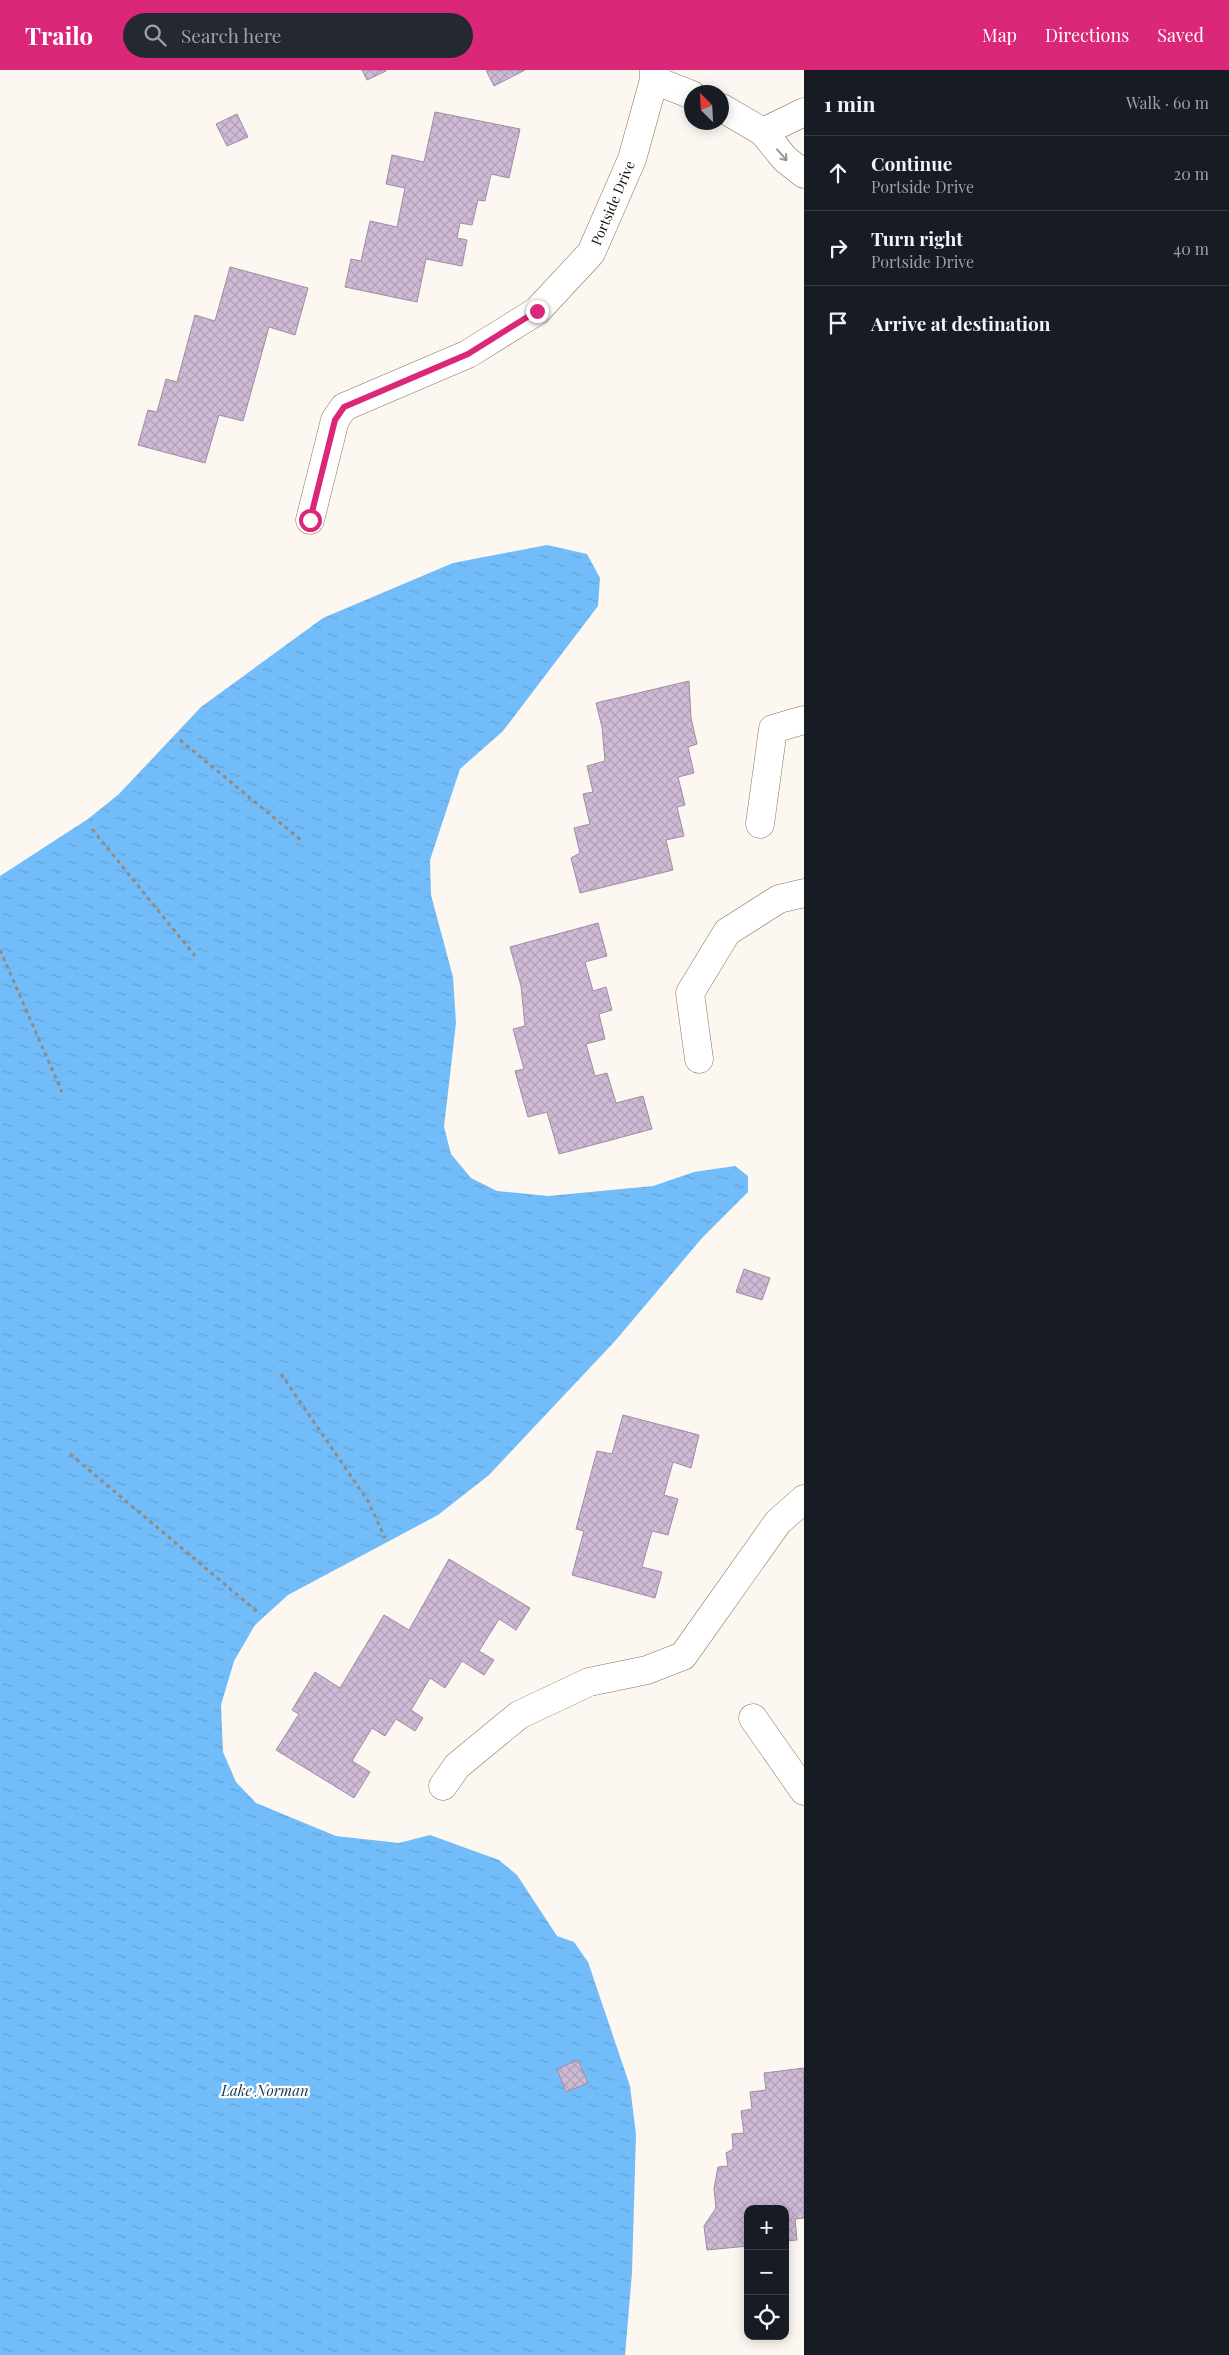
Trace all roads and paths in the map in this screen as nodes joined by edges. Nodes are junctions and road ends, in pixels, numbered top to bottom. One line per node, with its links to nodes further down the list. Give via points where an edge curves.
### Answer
1 (654, 75): 2 (street); 7 (street, Portside Drive, via 632,159 591,253 537,311 468,354 344,407 335,420)
2 (684, 91)
3 (729, 112): 5 (street)
4 (804, 112): 5 (street)
5 (763, 132): 6 (street, one-way to 6, via 785,159)
6 (804, 174)
7 (310, 520)
8 (804, 720): 10 (street, via 774,729)
9 (180, 740): 12 (path)
10 (760, 824)
11 (92, 829): 15 (path)
12 (301, 840)
13 (804, 893): 16 (street, via 778,899 727,932 690,993)
14 (0, 950): 17 (path)
15 (195, 956)
16 (699, 1059)
17 (62, 1092)
18 (281, 1374): 21 (path, via 368,1501)
19 (70, 1454): 22 (path)
20 (804, 1499): 24 (street, via 778,1522 683,1656 647,1670 589,1682 519,1715 457,1766)
21 (385, 1538)
22 (260, 1614)
23 (753, 1718): 25 (street)
24 (443, 1786)
25 (804, 1791)

